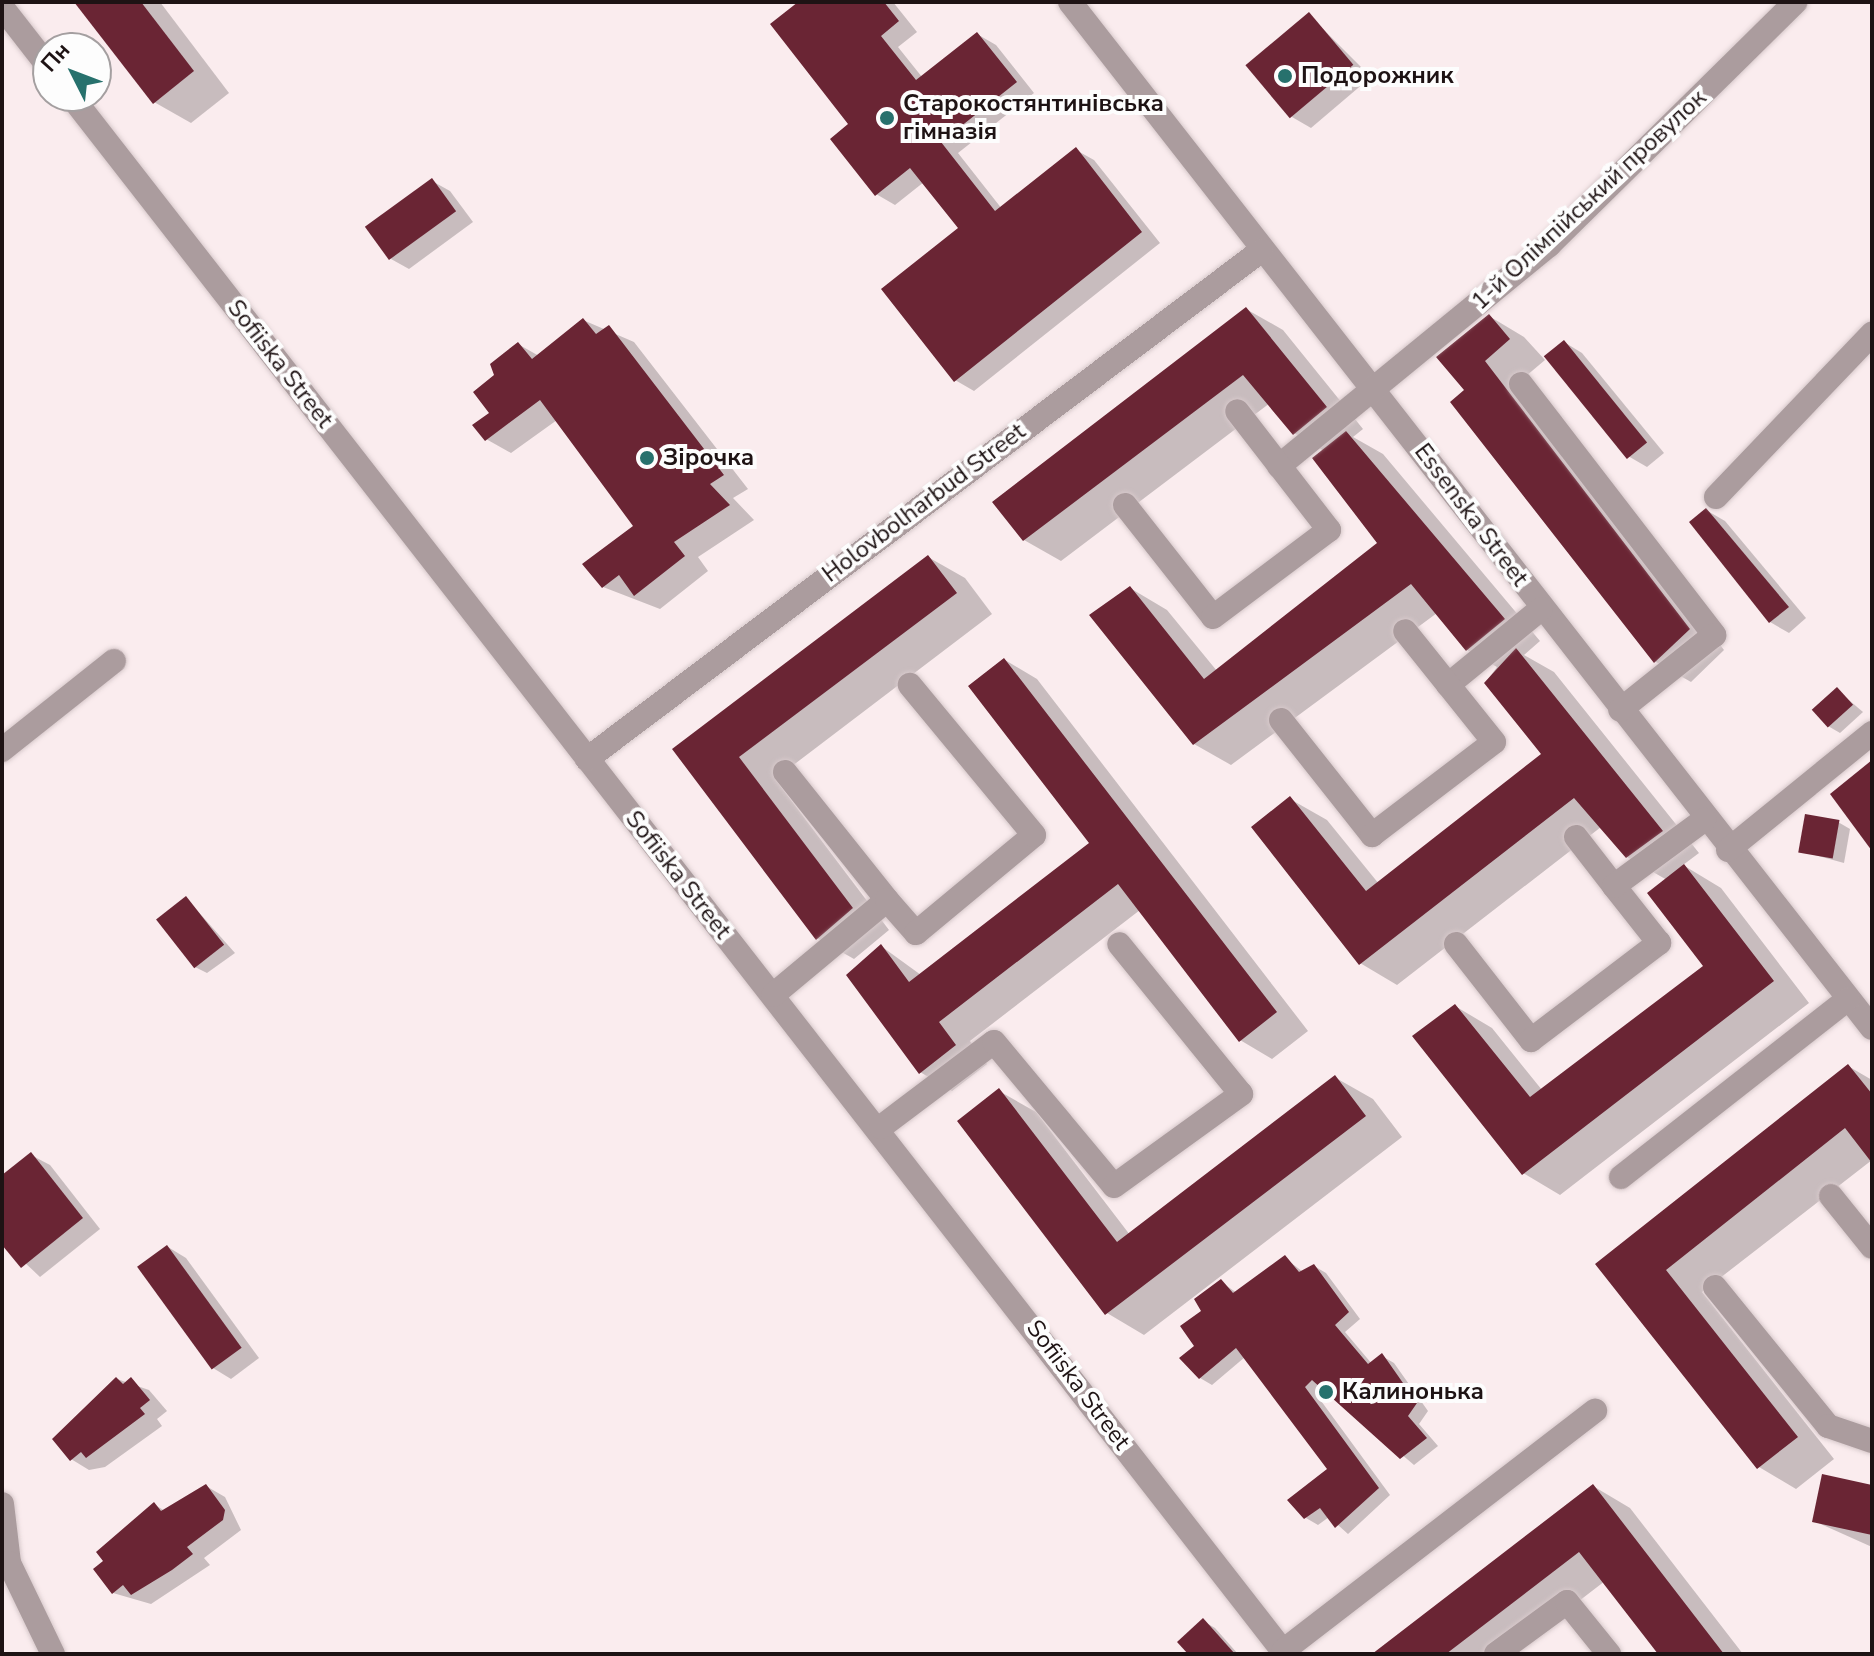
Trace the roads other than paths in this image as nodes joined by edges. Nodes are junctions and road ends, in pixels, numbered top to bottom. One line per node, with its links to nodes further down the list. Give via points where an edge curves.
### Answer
1 (1070, 2): 6 (street, Essenska Street)
2 (1795, 2): 9 (street, 1-й Олімпійський провулок, via 1549,245)
3 (2, 7): 4 (street)
4 (32, 45)
5 (83, 112): 23 (street, Sofiiska Street)
6 (1262, 250): 9 (street, Essenska Street); 23 (street, Holovbolharbud Street)
7 (1872, 334): 12 (street)
8 (1521, 384): 19 (street, via 1714,635)
9 (1378, 391): 11 (street, 1-й Олімпійський провулок); 14 (street, Essenska Street)
10 (1237, 411): 11 (street)
11 (1279, 466): 13 (street, via 1329,530 1213,617)
12 (1716, 497)
13 (1125, 505)
14 (1541, 609): 18 (street); 19 (street, Essenska Street)
15 (1405, 631): 18 (street)
16 (114, 661): 22 (street)
17 (910, 685): 29 (street, via 1034,835 916,933)
18 (1448, 685): 20 (street, via 1494,742 1372,835)
19 (1620, 710): 25 (street, Essenska Street)
20 (1281, 720)
21 (1872, 733): 27 (street)
22 (2, 750)
23 (587, 759): 32 (street, Sofiiska Street)
24 (785, 772): 29 (street)
25 (1704, 820): 27 (street, Essenska Street); 28 (street)
26 (1576, 837): 28 (street)
27 (1728, 850): 33 (street, Essenska Street)
28 (1614, 886): 31 (street, via 1659,943 1531,1040)
29 (887, 900): 32 (street)
30 (1119, 944): 35 (street, via 1241,1094 1114,1186 994,1042)
31 (1456, 944)
32 (773, 995): 35 (street, Sofiiska Street)
33 (1848, 999): 34 (street, Essenska Street); 36 (street)
34 (1872, 1028)
35 (881, 1127): 43 (street, Sofiiska Street)
36 (1621, 1177)
37 (1831, 1196): 38 (street)
38 (1872, 1247)
39 (1715, 1287): 41 (street, via 1828,1426)
40 (1595, 1411): 43 (street)
41 (1872, 1441)
42 (2, 1504): 44 (street, via 9,1563)
43 (1284, 1653)
44 (53, 1654)
45 (1496, 1654): 46 (street, via 1567,1602)
46 (1609, 1654)

